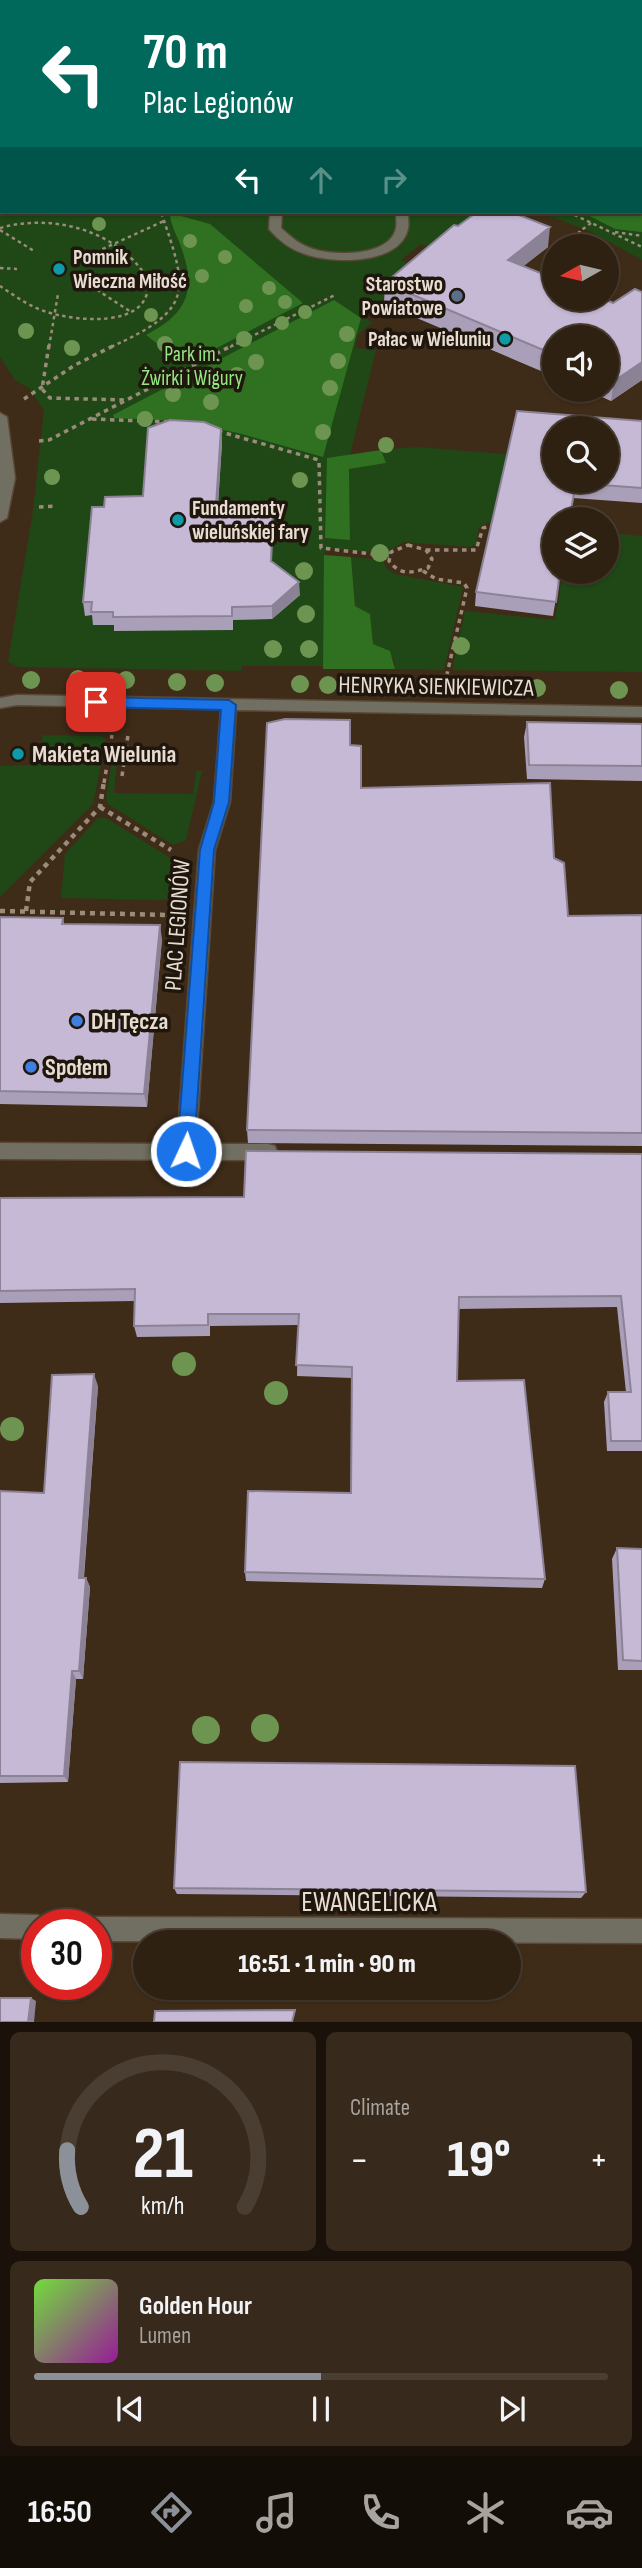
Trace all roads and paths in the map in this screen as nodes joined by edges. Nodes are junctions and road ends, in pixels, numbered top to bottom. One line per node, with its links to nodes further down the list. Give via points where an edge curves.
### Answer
1 (162, 214): 5 (path)
2 (276, 214): 3 (street, via 275,229 282,240 331,258 365,255 392,244 405,223)
3 (403, 214)
4 (572, 214): 6 (path)
5 (164, 221): 11 (path); 23 (path, via 181,279 169,311)
6 (592, 223): 8 (path); 9 (path, via 579,232)
7 (0, 229): 11 (path, via 27,222 52,223); 13 (path)
8 (610, 232): 10 (path); 12 (path)
9 (583, 234)
10 (642, 236)
11 (112, 244): 14 (path); 21 (path, via 147,279 143,301)
12 (642, 247)
13 (34, 251)
14 (96, 252)
15 (0, 268): 16 (path)
16 (17, 269)
17 (0, 286): 22 (path)
18 (91, 286): 21 (path)
19 (58, 294): 22 (path)
20 (335, 295): 24 (path)
21 (132, 312): 22 (path, via 103,319)
22 (54, 314): 23 (path)
23 (42, 389): 24 (path, via 58,400); 25 (path)
24 (129, 400): 27 (path)
25 (17, 403)
26 (0, 417): 31 (street, via 8,478)
27 (92, 419): 28 (path); 30 (path, via 49,440)
28 (179, 423)
29 (215, 430): 34 (path, via 319,460 321,548)
30 (29, 442)
31 (0, 518)
32 (505, 523): 33 (path, via 483,528 476,550)
33 (426, 551): 34 (path, via 408,545); 35 (path, via 432,559)
34 (389, 556): 35 (path, via 391,566 402,573)
35 (423, 571): 36 (path, via 433,578 464,583 467,588)
36 (447, 678)
37 (0, 703): 38 (street)
38 (229, 705): 39 (street, HENRYKA SIENKIEWICZA); 49 (street, PLAC LEGIONÓW, via 222,802 207,850)
39 (642, 712)
40 (114, 725): 43 (path)
41 (126, 748): 42 (path)
42 (122, 776)
43 (100, 807): 44 (path); 46 (path, via 30,882)
44 (177, 854)
45 (0, 911): 46 (path)
46 (26, 911): 47 (path)
47 (175, 915)
48 (0, 1151): 49 (street)
49 (186, 1151): 50 (street)
50 (282, 1152)
51 (0, 1926): 52 (street)
52 (21, 1927)
53 (112, 1929): 54 (street, EWANGELICKA)
54 (642, 1931)

